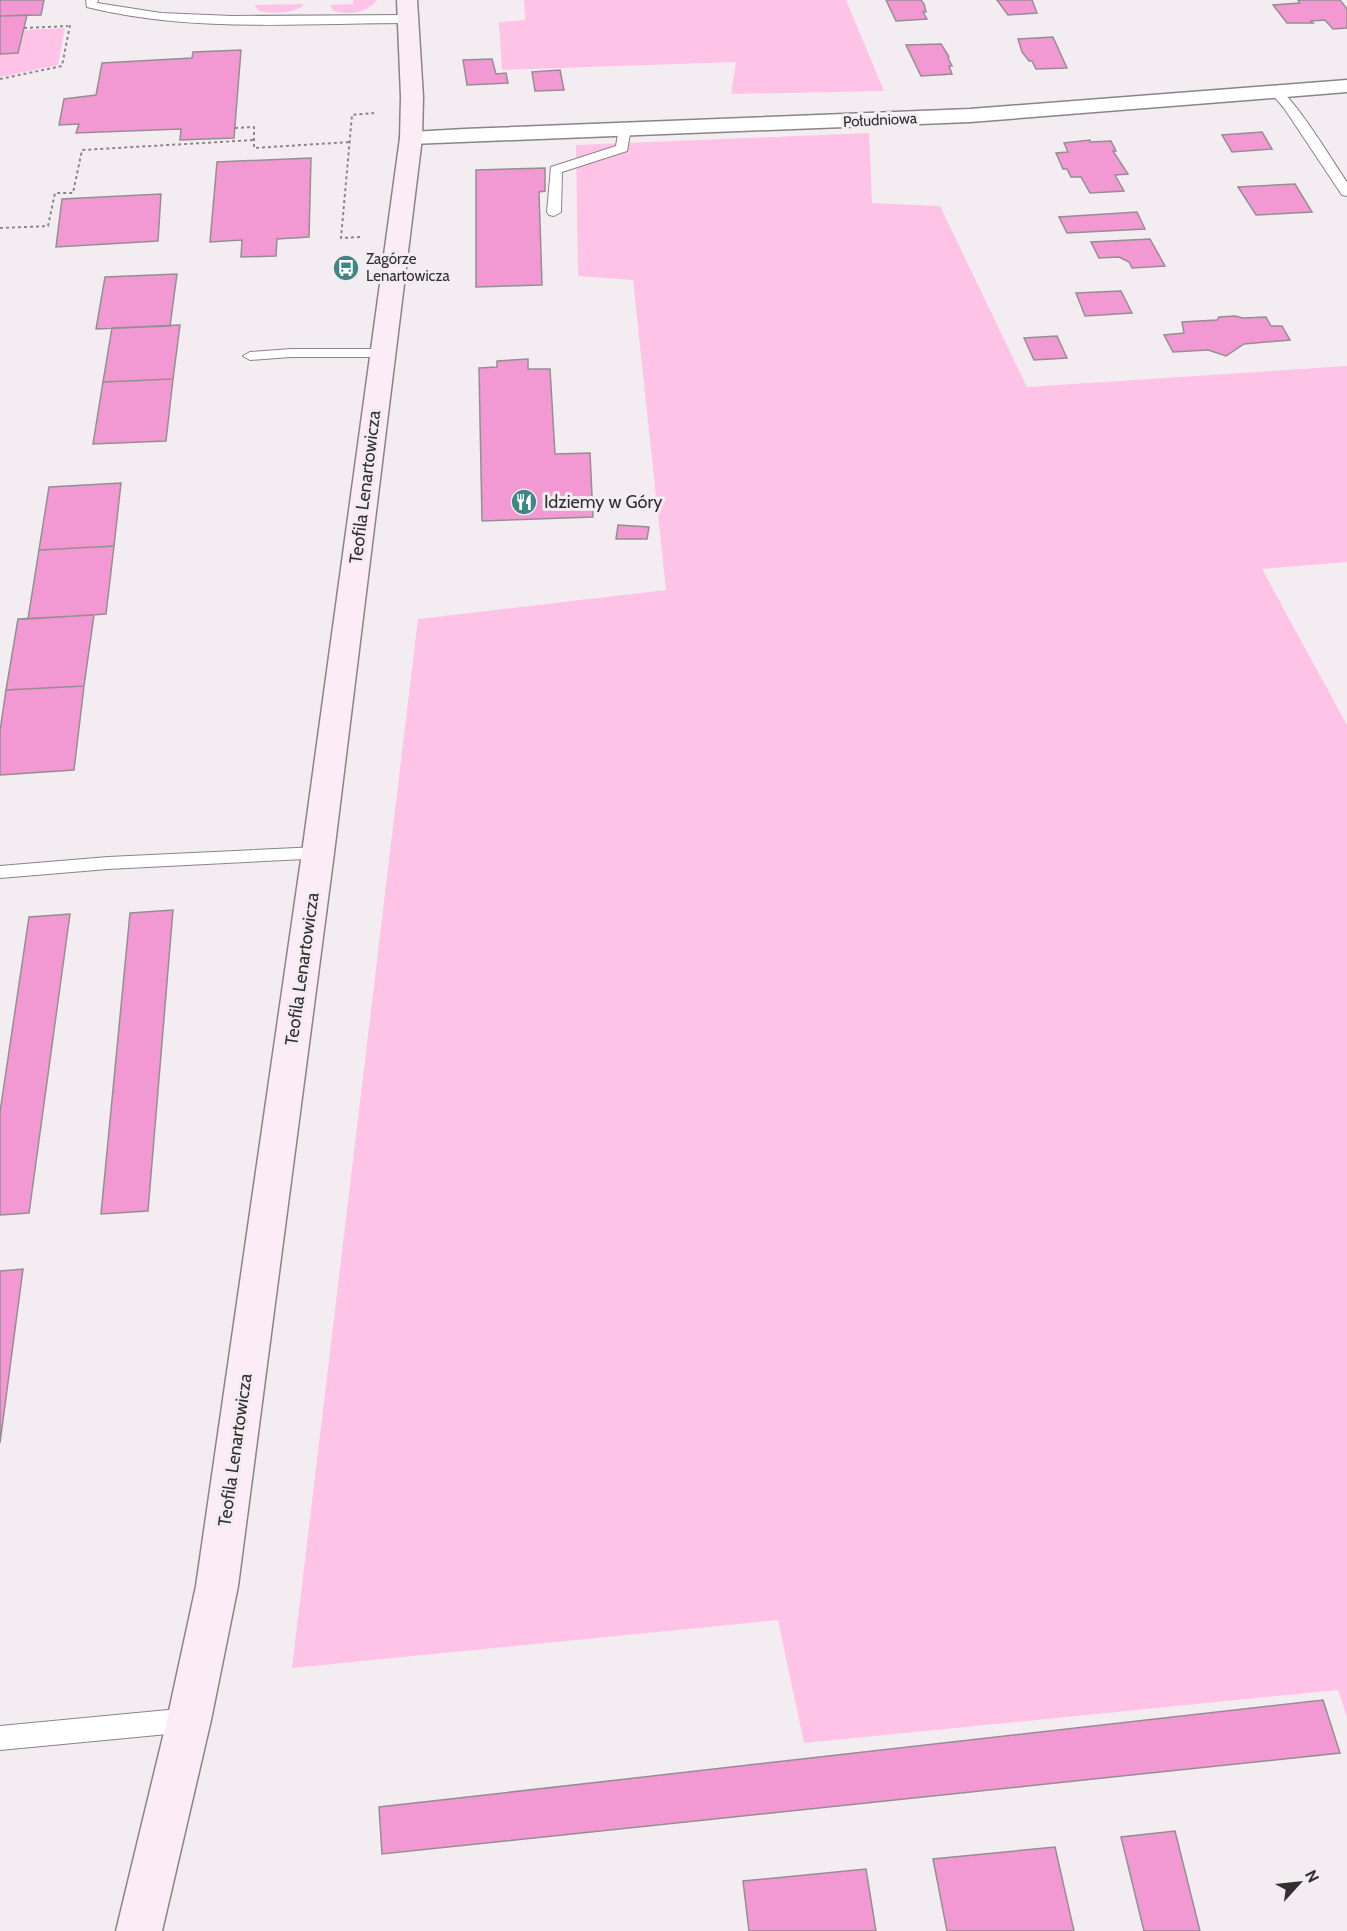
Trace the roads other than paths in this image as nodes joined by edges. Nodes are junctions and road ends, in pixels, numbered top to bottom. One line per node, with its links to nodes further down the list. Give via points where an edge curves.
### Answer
1 (92, 0): 2 (lane, via 92,5 161,17 312,21)
2 (408, 9): 6 (street, Teofila Lenartowicza)
3 (1347, 86): 4 (street, Południowa)
4 (1276, 92): 5 (street, Południowa, via 1133,105 846,122); 7 (lane)
5 (625, 128): 6 (street, Południowa); 8 (lane, via 622,148 556,170)
6 (411, 138): 9 (street, Teofila Lenartowicza)
7 (1347, 192)
8 (554, 212)
9 (382, 353): 10 (lane); 11 (street, Teofila Lenartowicza)
10 (250, 356)
11 (318, 853): 12 (lane); 13 (street, Teofila Lenartowicza, via 217,1586)
12 (0, 872)
13 (189, 1720): 14 (lane); 15 (street, Teofila Lenartowicza)
14 (0, 1738)
15 (139, 1931)

